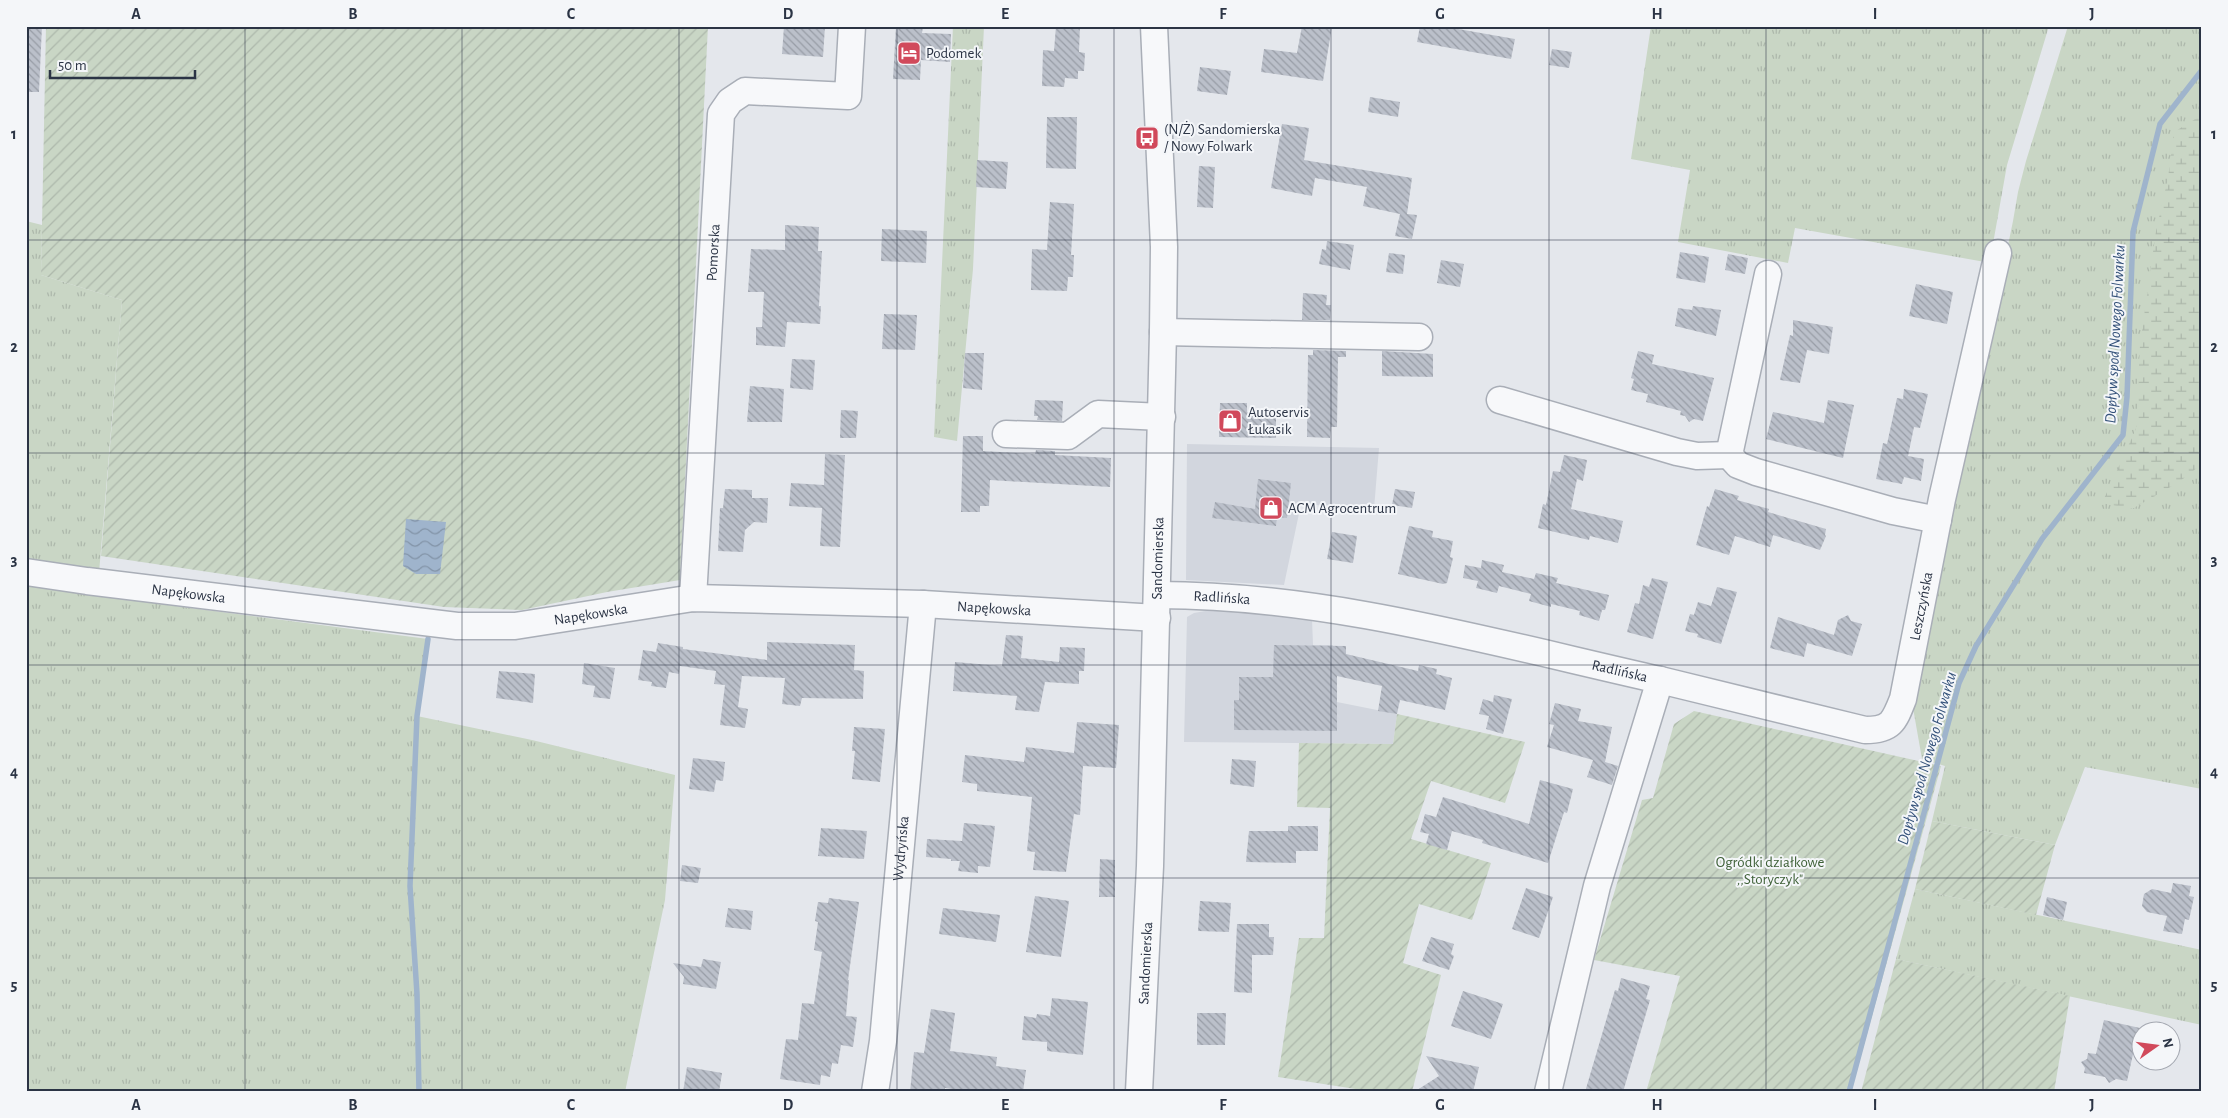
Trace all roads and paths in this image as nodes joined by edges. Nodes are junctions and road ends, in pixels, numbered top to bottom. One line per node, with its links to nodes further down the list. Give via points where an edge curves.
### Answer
1 (852, 26): 13 (street, Pomorska, via 848,96 745,91 730,100 721,114)
2 (1154, 26): 5 (street, Sandomierska, via 1164,247)
3 (1998, 253): 11 (street, Leszczyńska)
4 (1768, 274): 10 (street)
5 (1164, 332): 6 (street); 8 (street, Sandomierska)
6 (1419, 337)
7 (1500, 400): 10 (street, via 1677,452 1697,456)
8 (1162, 417): 9 (street, via 1098,414 1068,436); 15 (street, Sandomierska)
9 (1006, 434)
10 (1730, 455): 11 (street, via 1738,465 1756,472 1893,511)
11 (1938, 520): 16 (street, Leszczyńska, via 1903,699 1890,726 1864,730)
12 (26, 572): 13 (street, Napękowska, via 457,626 515,626)
13 (693, 598): 14 (street, Napękowska)
14 (923, 604): 15 (street, Napękowska); 17 (street, Wydryńska, via 883,1041)
15 (1158, 606): 16 (street, Radlińska, via 1287,602 1432,628); 18 (street, Sandomierska)
16 (1660, 680): 19 (street, Radlińska, via 1597,886)
17 (875, 1092)
18 (1139, 1092)
19 (1548, 1092)

